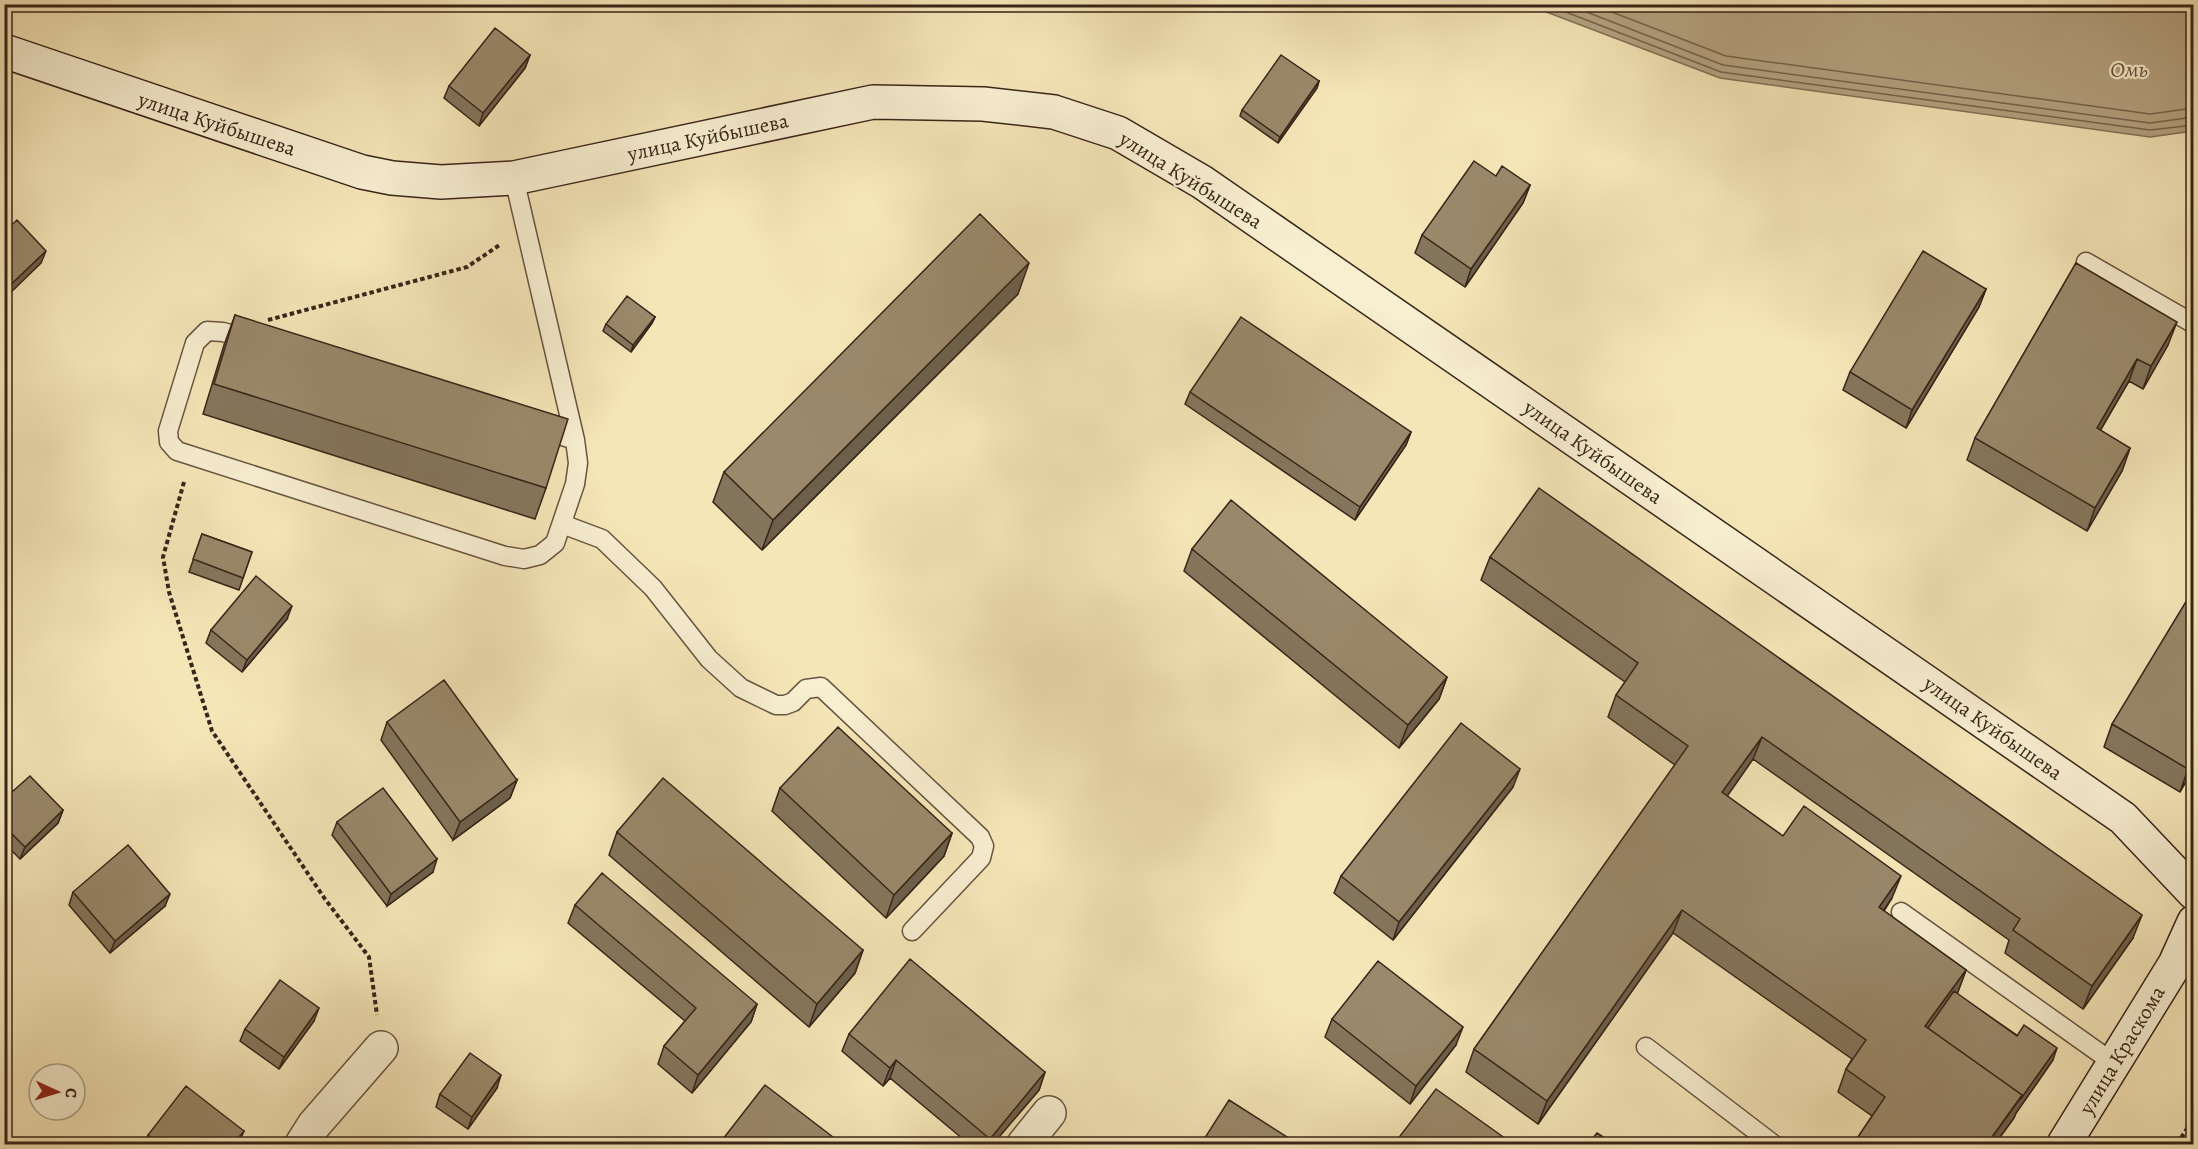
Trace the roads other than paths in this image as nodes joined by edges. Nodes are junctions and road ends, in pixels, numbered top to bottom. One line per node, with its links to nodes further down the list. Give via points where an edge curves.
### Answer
1 (4, 51): 2 (street, улица Куйбышева, via 362,172 441,182)
2 (514, 178): 7 (lane); 9 (street, улица Куйбышева, via 873,102 983,104 1054,112 1118,133 1202,182 2123,818)
3 (2086, 262): 4 (lane)
4 (2193, 324)
5 (269, 346): 8 (lane, via 207,331 195,343 168,430 169,442 177,451 505,556 524,559 540,555 555,543)
6 (519, 422): 7 (lane)
7 (575, 440): 8 (lane, via 575,484)
8 (562, 524): 12 (lane, via 602,539 653,588 709,659 741,688 776,705 785,705 806,689 821,687 980,837 984,846 981,858)
9 (2193, 893)
10 (1901, 912): 15 (lane)
11 (2193, 922): 15 (street, улица Краскома, via 2175,963)
12 (912, 932)
13 (1646, 1047): 19 (lane)
14 (381, 1048): 17 (street)
15 (2115, 1064): 20 (street, улица Краскома)
16 (1049, 1113): 18 (street)
17 (302, 1144)
18 (1024, 1144)
19 (1773, 1144)
20 (2064, 1144)

